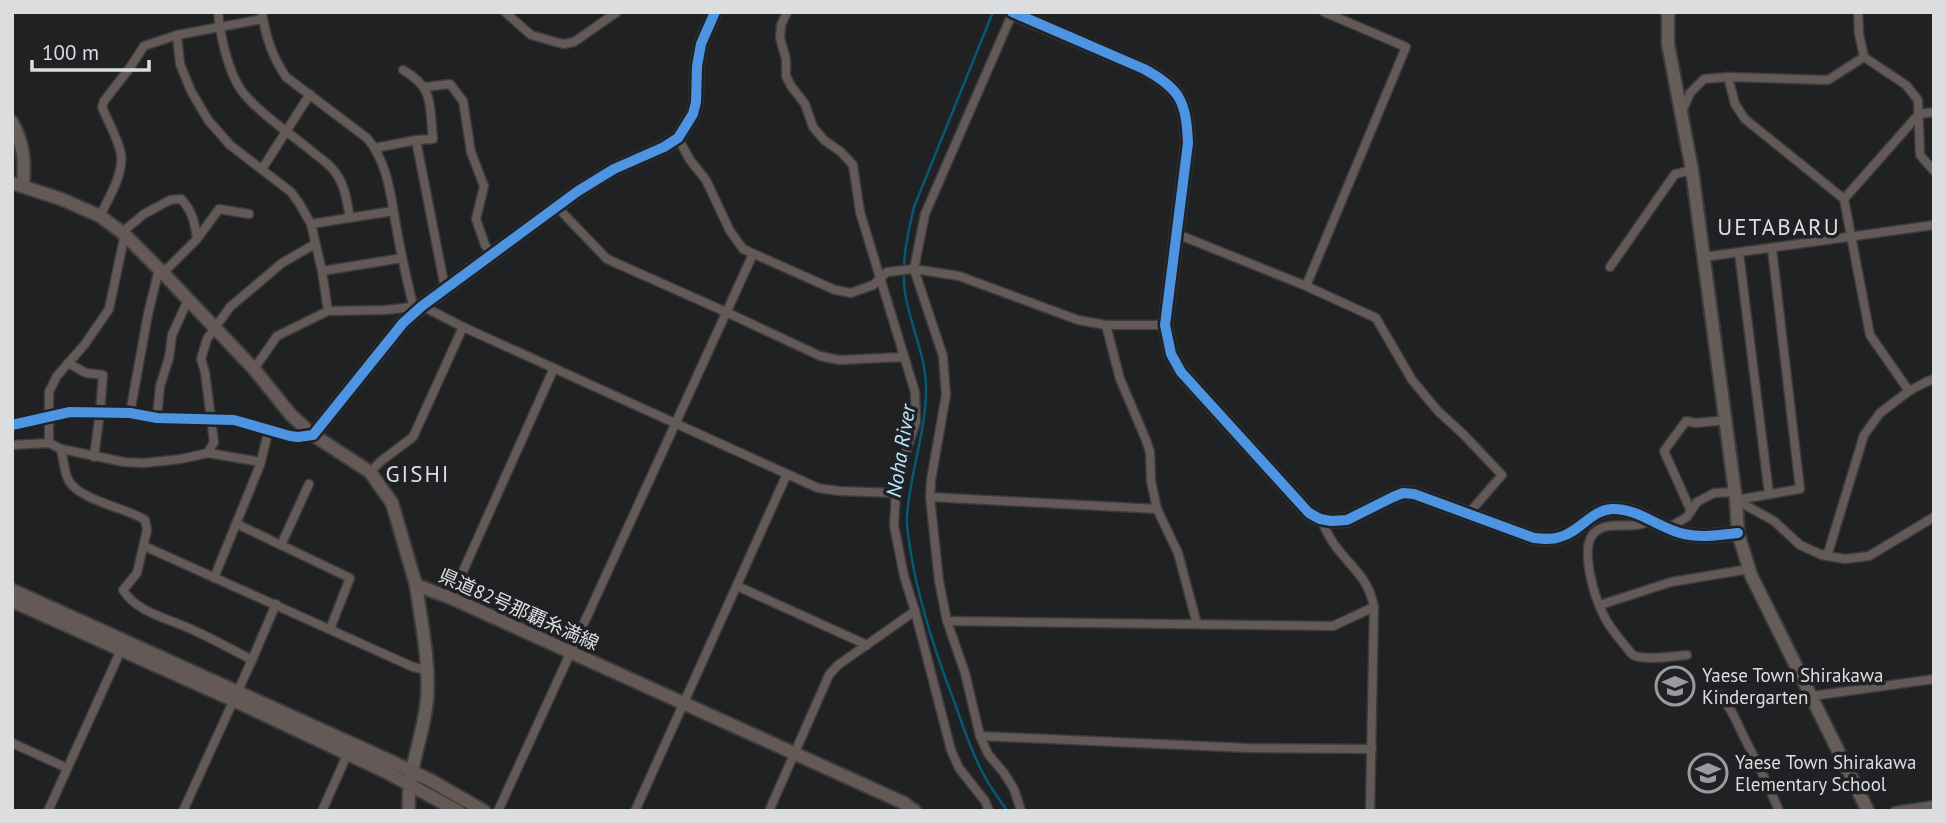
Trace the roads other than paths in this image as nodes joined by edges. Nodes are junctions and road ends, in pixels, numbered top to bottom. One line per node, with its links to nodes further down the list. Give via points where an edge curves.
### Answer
1 (218, 12): 11 (street)
2 (505, 12): 3 (street, via 531,35 563,44 574,42)
3 (617, 12)
4 (715, 12): 23 (street, via 701,44 693,114)
5 (787, 12): 53 (street, via 780,38 786,76 805,104 813,127 853,165 860,212)
6 (1013, 12): 39 (street, via 1144,69 1174,89 1187,121 1188,143); 50 (street, via 925,215)
7 (1324, 12): 54 (street, via 1406,47)
8 (1668, 12): 18 (street, via 1668,44)
9 (1858, 12): 13 (street)
10 (262, 16): 11 (street); 17 (street, via 277,65)
11 (220, 28): 12 (street); 22 (street, via 240,89)
12 (177, 35): 26 (street, via 180,64 208,120); 34 (street, via 144,46 104,101 102,107 121,154 115,183)
13 (1864, 57): 15 (street, via 1828,80); 20 (street, via 1906,85 1919,100)
14 (402, 70): 16 (street)
15 (1728, 77): 18 (street, via 1704,79 1690,93); 30 (street, via 1735,104 1745,119)
16 (425, 87): 24 (street, via 433,139); 45 (street, via 450,84 463,101 471,152 484,186 476,219)
17 (310, 94): 22 (street); 25 (street)
18 (1682, 112): 27 (street)
19 (1934, 112): 20 (street)
20 (1919, 114): 28 (street, via 1920,155); 30 (street)
21 (12, 122): 29 (street, via 25,164)
22 (286, 129): 26 (street); 35 (street, via 334,171)
23 (678, 138): 31 (street, via 614,169); 46 (street, via 706,180 736,241)
24 (416, 140): 25 (street); 55 (street)
25 (375, 148): 32 (street, via 387,176)
26 (261, 169): 36 (street, via 291,192)
27 (1692, 170): 47 (street); 49 (street, via 1675,174)
28 (1934, 171)
29 (17, 184): 34 (main road, 県道82号那覇糸満線)
30 (1844, 200): 40 (street)
31 (557, 207): 45 (street); 59 (street, via 607,259)
32 (393, 211): 35 (street); 48 (street)
33 (249, 214): 41 (street, via 219,209)
34 (100, 216): 38 (main road, 県道82号那覇糸満線)
35 (351, 218): 36 (street)
36 (311, 224): 42 (street)
37 (1934, 225): 40 (street)
38 (124, 234): 41 (street, via 144,214 181,199 189,207); 51 (main road, 県道82号那覇糸満線); 65 (street, via 109,309)
39 (1177, 234): 54 (street); 61 (street)
40 (1852, 237): 43 (street); 69 (street, via 1870,335)
41 (197, 239): 51 (street)
42 (315, 244): 52 (street); 62 (street, via 282,263 230,307)
43 (1772, 248): 44 (street); 90 (street, via 1800,489)
44 (1739, 253): 47 (street); 90 (street)
45 (492, 254): 55 (street)
46 (753, 254): 53 (street, via 851,293 873,285); 59 (street)
47 (1704, 257): 75 (street)
48 (402, 258): 52 (street); 57 (street)
49 (1610, 267)
50 (911, 269): 53 (street); 60 (street, via 958,276 1078,320); 92 (street, via 943,356 946,395)
51 (161, 271): 56 (main road, 県道82号那覇糸満線); 71 (street, via 148,314)
52 (322, 271): 58 (street)
53 (883, 275): 64 (street)
54 (1306, 286): 95 (street, via 1376,318 1412,380 1502,475)
55 (447, 287): 57 (street)
56 (188, 300): 62 (main road, 県道82号那覇糸満線); 73 (street, via 172,335)
57 (418, 306): 58 (street); 63 (street); 79 (street)
58 (328, 311): 67 (street, via 277,336)
59 (726, 312): 64 (street, via 828,359); 76 (street)
60 (1106, 325): 61 (street); 93 (street, via 1120,379 1150,452)
61 (1165, 325): 97 (street, via 1171,354 1181,372 1303,509)
62 (215, 327): 67 (main road, 県道82号那覇糸満線); 74 (street, via 201,359)
63 (463, 327): 66 (street); 86 (street, via 413,437)
64 (904, 356): 89 (street, via 915,392 916,422)
65 (68, 363): 70 (street, via 86,373 103,375); 72 (street, via 49,392)
66 (554, 368): 76 (street); 110 (street)
67 (254, 369): 79 (main road, 県道82号那覇糸満線)
68 (1934, 380): 69 (street)
69 (1909, 391): 104 (street, via 1880,413 1864,435 1828,552)
70 (100, 412): 71 (street); 72 (street); 84 (street)
71 (130, 413): 73 (street)
72 (49, 417): 77 (street); 80 (street)
73 (157, 418): 74 (street)
74 (211, 420): 78 (street); 83 (street, via 214,442)
75 (1726, 420): 91 (street); 94 (street, via 1686,421 1664,451)
76 (676, 423): 87 (street); 121 (street)
77 (12, 425)
78 (270, 429): 79 (street, via 298,437); 85 (street)
79 (313, 435): 86 (main road, 県道82号那覇糸満線)
80 (49, 443): 81 (street); 82 (street)
81 (12, 445)
82 (61, 449): 84 (street); 103 (street, via 73,487 145,520)
83 (208, 453): 84 (street, via 144,463); 85 (street)
84 (94, 457)
85 (261, 462): 99 (street)
86 (370, 472): 107 (main road, 県道82号那覇糸満線, via 393,503)
87 (787, 474): 89 (street, via 818,488); 108 (street)
88 (309, 484): 102 (street)
89 (897, 493): 115 (street, via 894,525)
90 (1769, 494): 91 (street)
91 (1736, 496): 94 (street, via 1714,493); 101 (street); 104 (street, via 1800,545)
92 (930, 497): 93 (street); 116 (street)
93 (1157, 509): 117 (street, via 1178,553)
94 (1690, 509): 100 (street, via 1687,517)
95 (1469, 513): 97 (street, via 1403,493 1347,520); 98 (street, via 1548,540 1563,537 1601,511 1615,509)
96 (1934, 517): 104 (street, via 1869,556 1844,559)
97 (1320, 519): 114 (street, via 1334,544 1365,580)
98 (1650, 520): 100 (street); 113 (street, via 1643,526 1604,527 1588,543 1587,564)
99 (237, 524): 102 (street); 106 (street)
100 (1668, 528): 101 (street, via 1700,536)
101 (1738, 533): 105 (street)
102 (281, 544): 118 (street, via 350,578)
103 (144, 546): 106 (street); 123 (street, via 137,573 123,590 128,598)
104 (1822, 555)
105 (1749, 569): 113 (street, via 1671,582); 128 (street)
106 (214, 578): 112 (street)
107 (416, 585): 110 (main road, 県道82号那覇糸満線); 124 (street)
108 (737, 586): 119 (street); 129 (street)
109 (12, 590): 127 (main road)
110 (451, 597): 121 (main road, 県道82号那覇糸満線)
111 (12, 601): 120 (main road)
112 (276, 604): 118 (street); 123 (street)
113 (1600, 605): 122 (street, via 1633,655)
114 (1374, 607): 117 (street, via 1333,626); 132 (street)
115 (915, 611): 119 (street); 149 (street, via 951,750)
116 (947, 621): 117 (street); 130 (street)
117 (1197, 624)
118 (330, 629): 124 (street)
119 (867, 645): 133 (street, via 829,675)
120 (121, 650): 127 (main road); 135 (street)
121 (571, 652): 129 (main road, 県道82号那覇糸満線); 145 (street)
122 (1687, 655)
123 (252, 660): 127 (street)
124 (427, 670): 136 (street, via 427,698)
125 (1934, 679): 128 (street)
126 (1718, 694): 152 (street, via 1728,704)
127 (235, 696): 134 (main road); 136 (main road); 140 (street)
128 (1812, 696): 153 (street)
129 (683, 704): 133 (main road, 県道82号那覇糸満線); 146 (street)
130 (980, 736): 132 (street); 150 (street, via 1014,789)
131 (12, 743): 135 (street)
132 (1372, 749): 151 (street)
133 (795, 753): 147 (street); 148 (main road, 県道82号那覇糸満線)
134 (347, 755): 136 (main road); 141 (street)
135 (68, 768): 139 (street)
136 (411, 778): 137 (main road); 142 (street); 144 (main road)
137 (438, 799): 142 (street, via 420,801); 143 (main road)
138 (1934, 805): 154 (street)
139 (48, 811)
140 (183, 811)
141 (322, 811)
142 (411, 811)
143 (458, 811)
144 (484, 811)
145 (498, 811)
146 (635, 811)
147 (769, 811)
148 (915, 811)
149 (989, 811)
150 (1021, 811)
151 (1370, 811)
152 (1779, 811)
153 (1868, 811)
154 (1895, 811)

